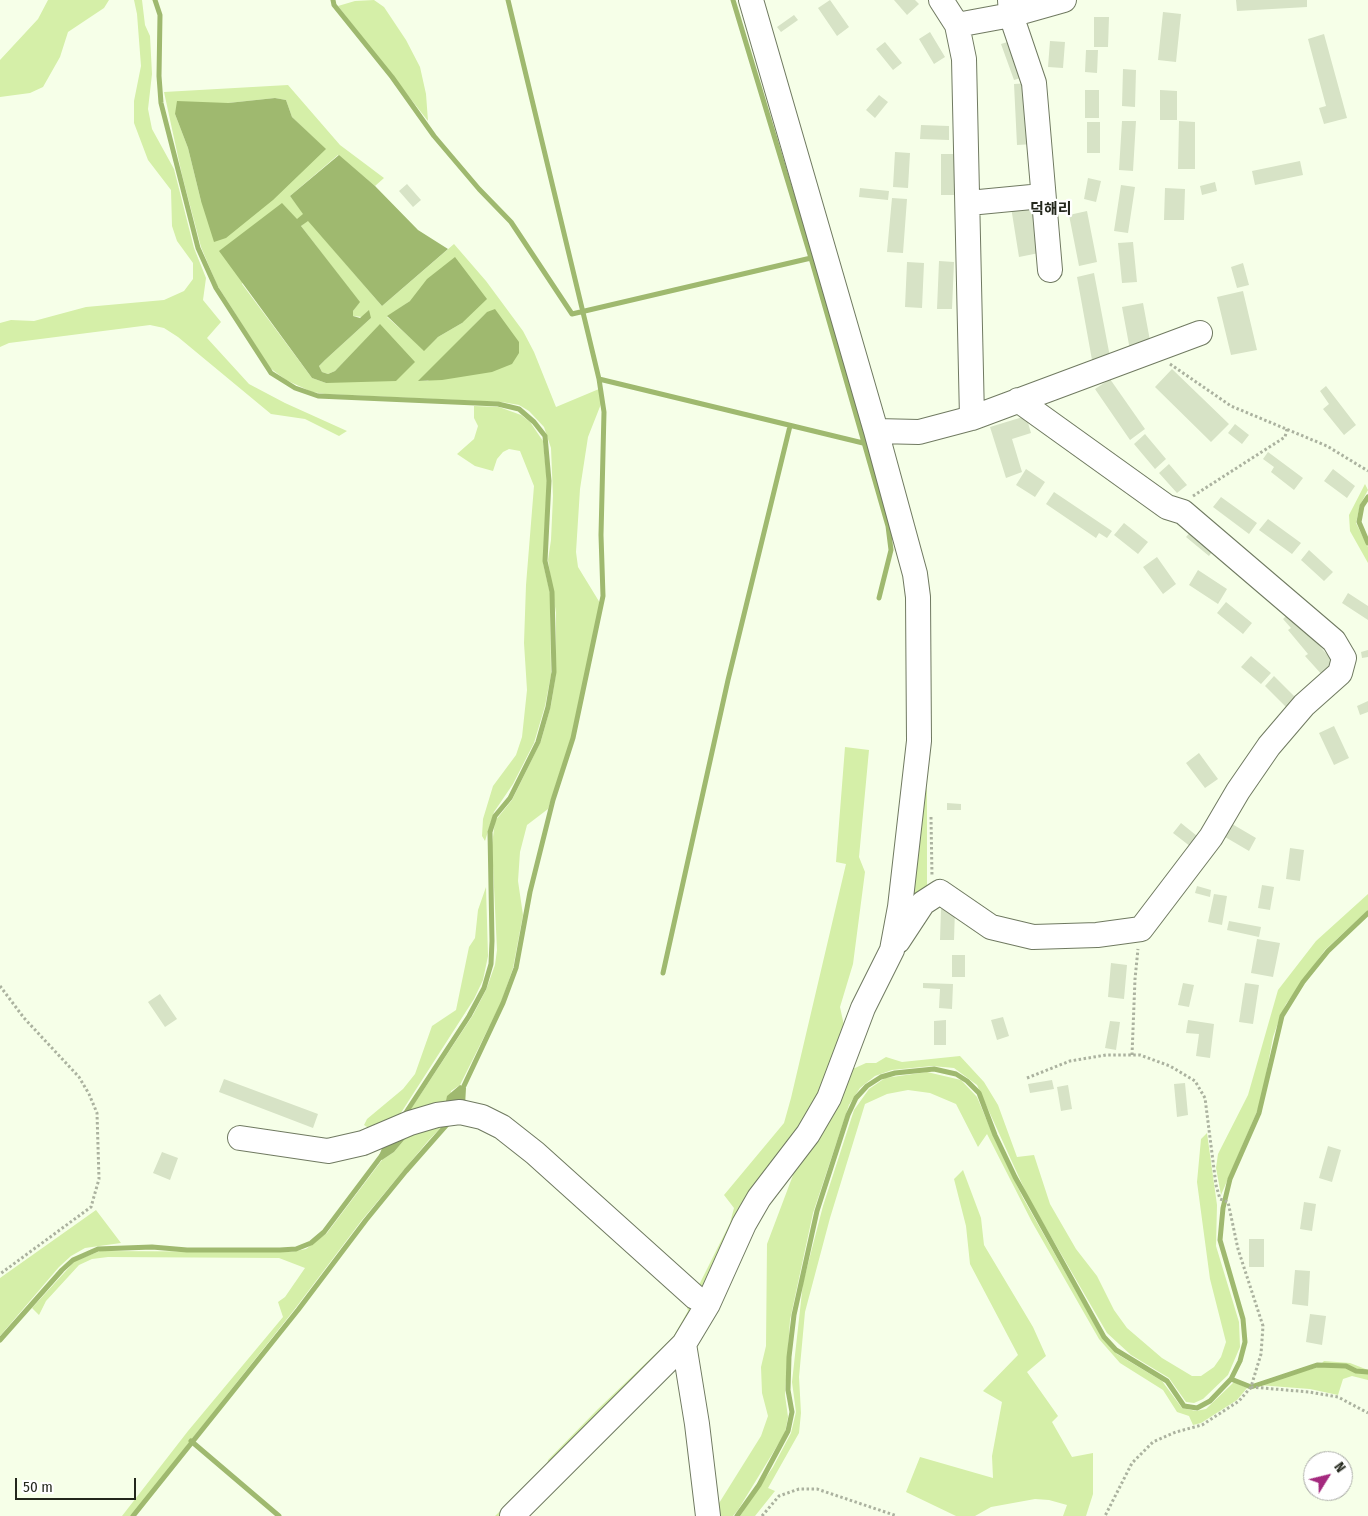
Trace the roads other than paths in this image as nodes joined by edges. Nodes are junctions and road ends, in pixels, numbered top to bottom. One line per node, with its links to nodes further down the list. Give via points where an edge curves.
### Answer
1 (752, 0): 12 (street)
2 (940, 0): 5 (street)
3 (1064, 0): 4 (street)
4 (1010, 8): 5 (street); 6 (street, via 1034,83)
5 (957, 24): 7 (street, via 964,59)
6 (1042, 196): 7 (street); 8 (street)
7 (969, 203): 11 (street)
8 (1050, 270)
9 (1200, 332): 10 (street)
10 (1018, 400): 11 (street); 13 (street, via 1167,507 1183,512 1334,641 1344,658 1340,673 1304,705 1269,746 1211,837 1141,929 1033,937 991,927 940,892 923,903)
11 (972, 418): 12 (street, via 919,432)
12 (876, 431): 13 (street, via 915,574 918,597 918,741 900,907)
13 (892, 950): 15 (street, via 863,1008 829,1098 808,1134 759,1198)
14 (240, 1138): 15 (street, via 328,1151 364,1143 436,1115 460,1112 482,1117 502,1127 535,1153 695,1297)
15 (708, 1304): 16 (street)
16 (684, 1344): 17 (street); 18 (street)
17 (512, 1516)
18 (708, 1516)

